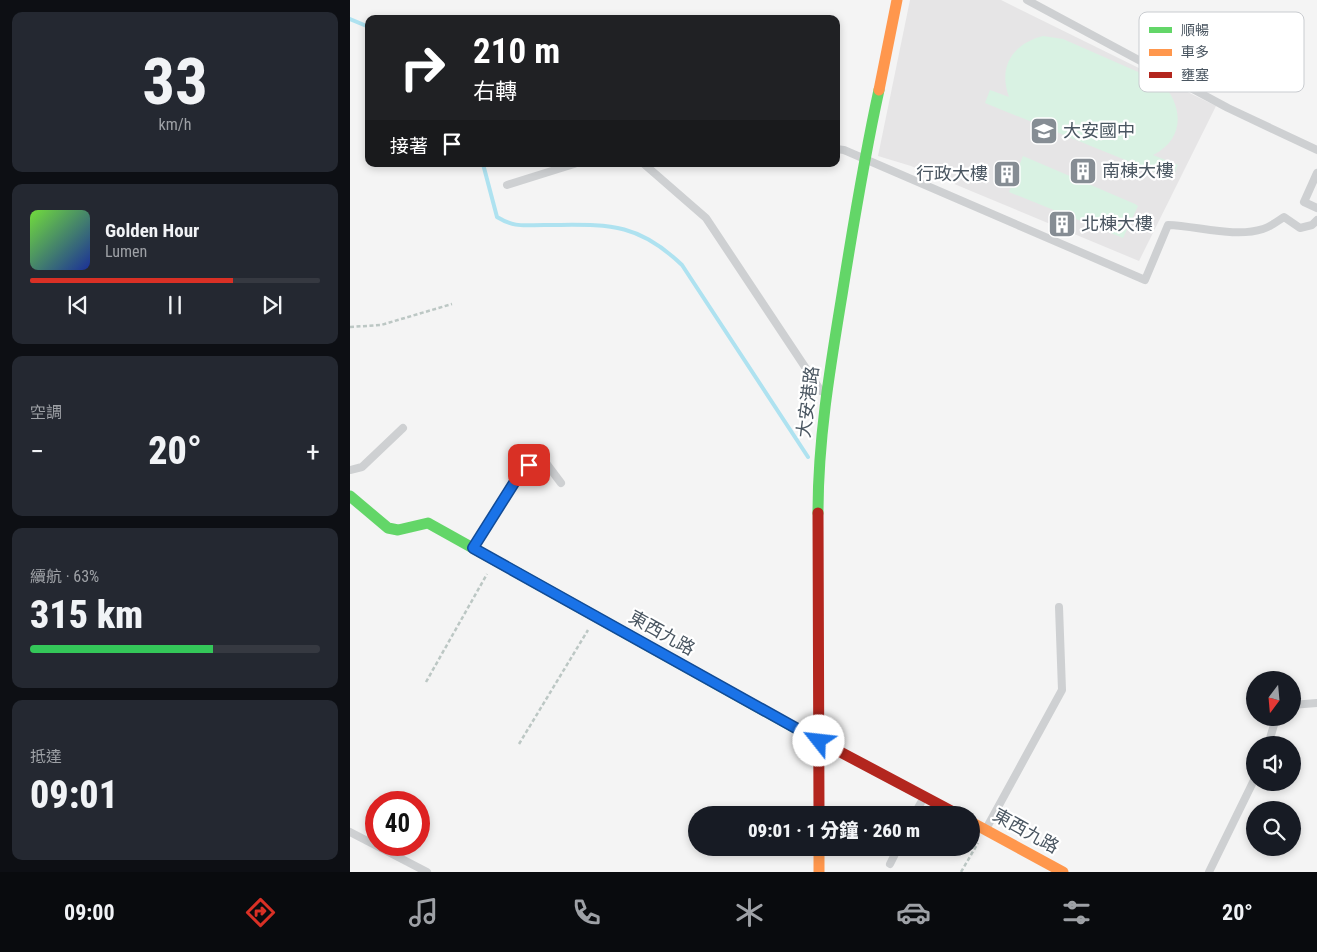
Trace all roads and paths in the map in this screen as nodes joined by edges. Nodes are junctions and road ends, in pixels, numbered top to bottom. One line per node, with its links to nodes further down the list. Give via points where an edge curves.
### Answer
1 (897, 0): 7 (main road, 大安港路)
2 (1027, 0): 3 (lane)
3 (1139, 60)
4 (1198, 92): 5 (lane)
5 (1317, 150)
6 (840, 151): 7 (lane)
7 (864, 160): 13 (lane, via 1145,280 1168,225 1227,232 1263,229 1284,217 1300,228); 16 (main road, 大安港路)
8 (564, 167): 11 (lane)
9 (647, 167): 16 (lane, via 706,218)
10 (1317, 173): 12 (lane, via 1304,202)
11 (507, 185)
12 (1317, 208)
13 (1317, 220)
14 (452, 304): 15 (path, via 381,325)
15 (350, 327)
16 (825, 396): 28 (main road, 大安港路, via 818,470)
17 (403, 428): 18 (lane, via 362,467)
18 (350, 470)
19 (561, 482): 21 (lane, via 540,455 519,475)
20 (350, 496): 21 (main road, 東西九路, via 388,528 398,530 428,523)
21 (473, 548): 22 (main road, 東西九路)
22 (495, 560): 24 (main road, 東西九路); 25 (path)
23 (1059, 606): 36 (lane, via 1062,690)
24 (596, 616): 28 (main road, 東西九路); 29 (path)
25 (426, 682)
26 (1317, 703): 27 (lane)
27 (1301, 704)
28 (819, 741): 31 (main road, 東西九路); 32 (main road, 大安港路)
29 (519, 744)
30 (1249, 791): 45 (lane)
31 (924, 797): 33 (lane); 34 (main road, 東西九路)
32 (819, 806)
33 (919, 806)
34 (942, 806)
35 (980, 826): 36 (main road, 東西九路)
36 (986, 829): 43 (path); 44 (main road, 東西九路)
37 (350, 832): 41 (lane)
38 (819, 856): 42 (main road)
39 (894, 856): 40 (lane)
40 (890, 864)
41 (427, 872)
42 (819, 872)
43 (961, 872)
44 (1063, 872)
45 (1210, 872)

